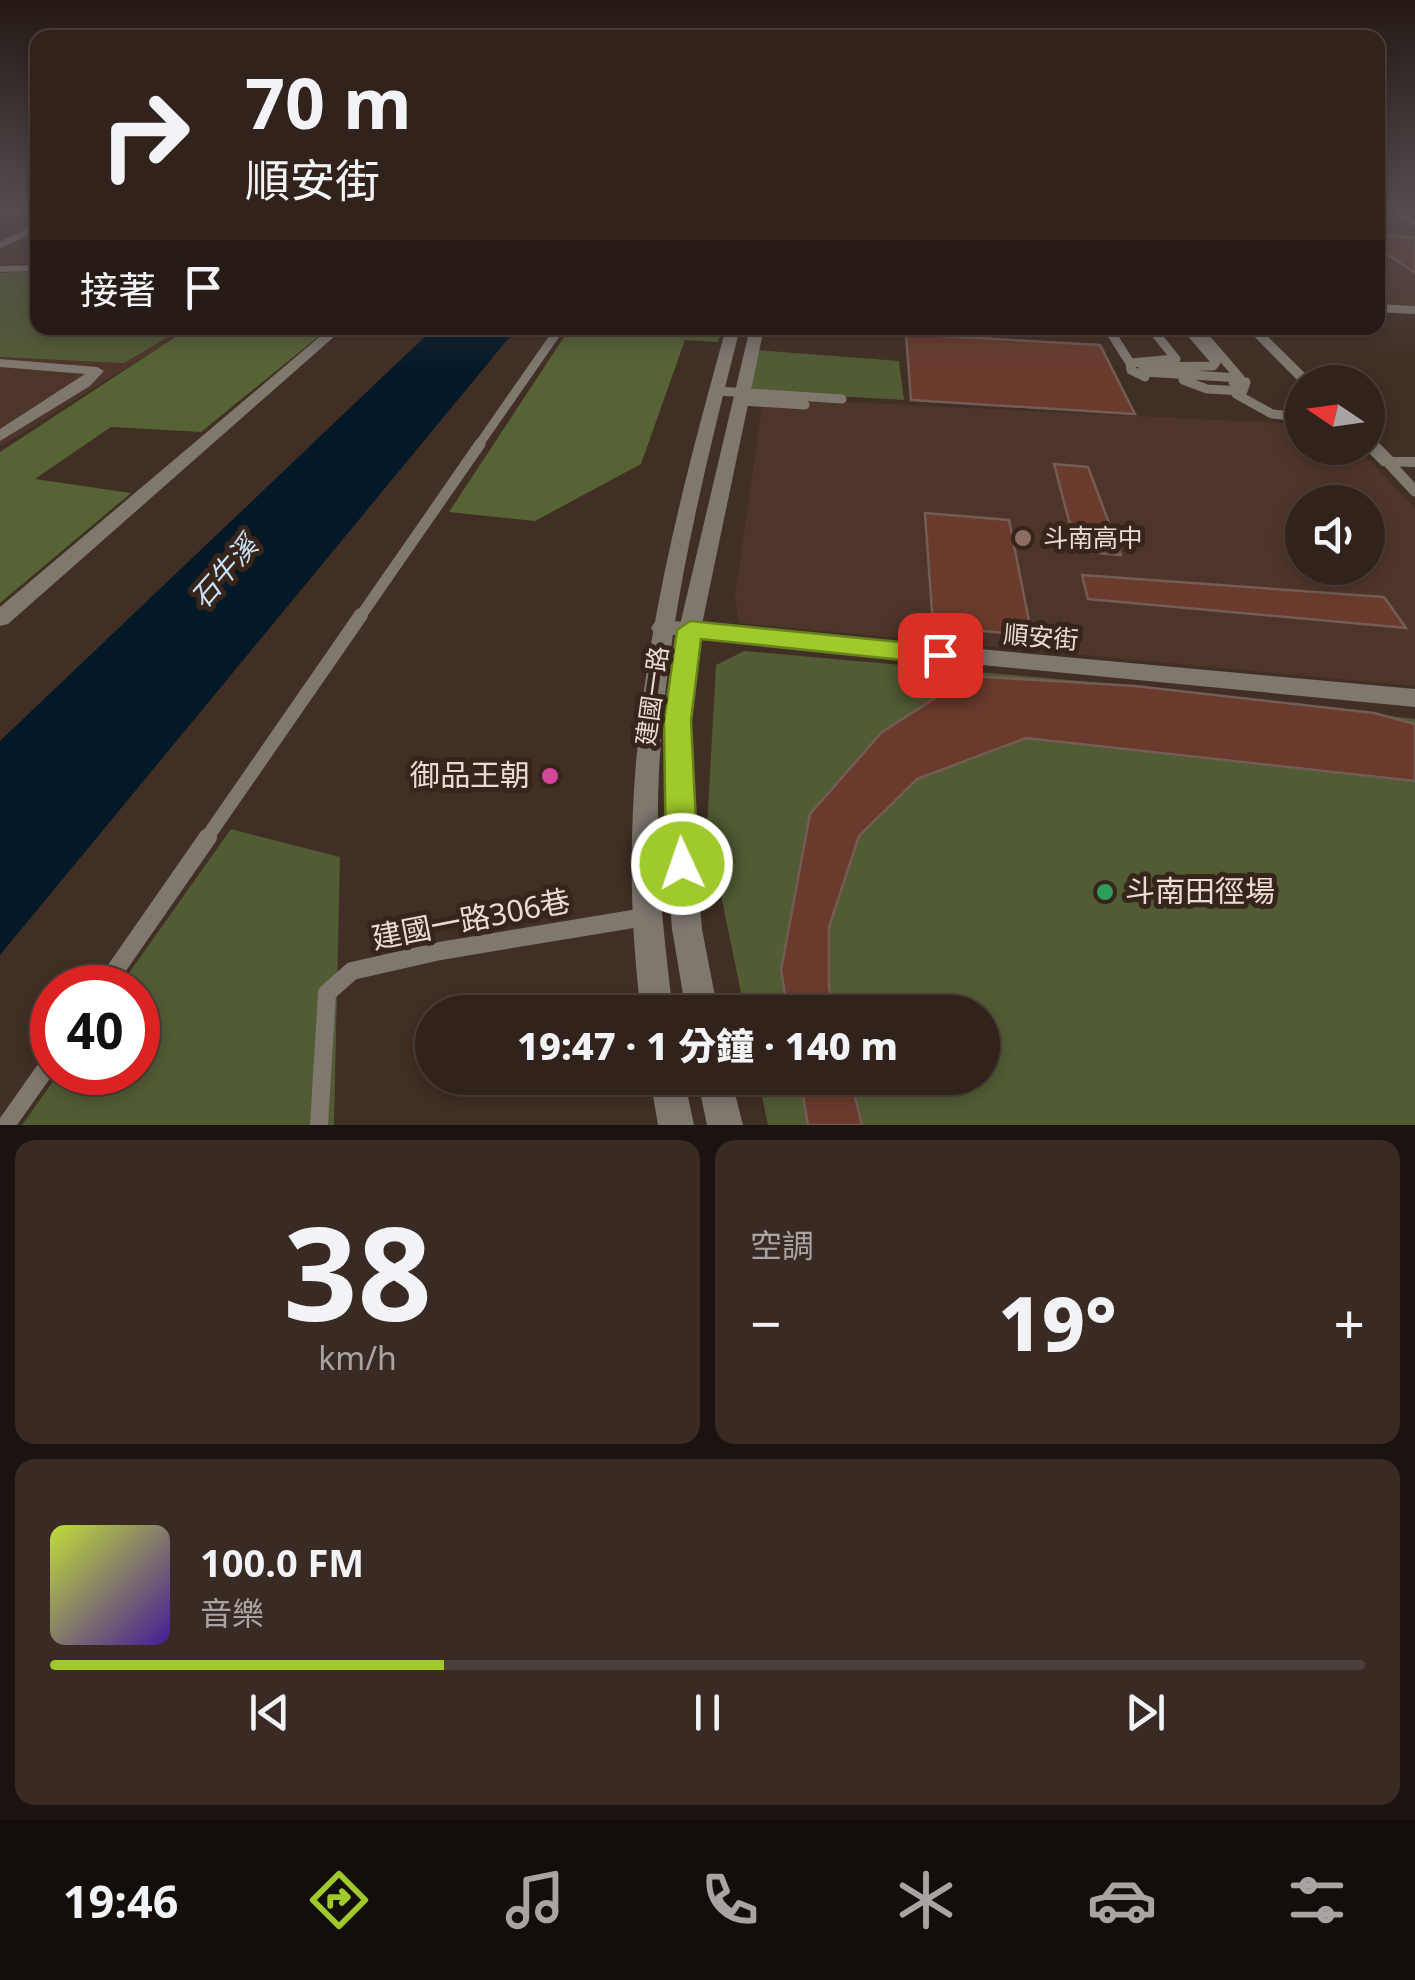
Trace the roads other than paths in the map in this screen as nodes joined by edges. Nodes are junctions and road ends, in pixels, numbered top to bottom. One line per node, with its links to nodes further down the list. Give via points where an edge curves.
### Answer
1 (30, 265): 2 (street)
2 (0, 266)
3 (1385, 308): 4 (street)
4 (1415, 310)
5 (329, 335): 27 (street)
6 (555, 335): 32 (lane)
7 (732, 335): 17 (street, 建國一路)
8 (755, 335): 18 (street, 建國一路)
9 (1112, 335): 15 (lane)
10 (1157, 335): 15 (lane, via 1176,359)
11 (1194, 335): 12 (lane, via 1216,362 1212,366 1153,365 1144,372 1240,378)
12 (1203, 335)
13 (1259, 335): 16 (street)
14 (0, 363): 22 (street, via 92,368 96,375)
15 (1130, 363): 21 (lane, via 1138,375 1246,382 1236,394)
16 (1290, 365)
17 (718, 391): 18 (lane); 28 (street, 建國一路)
18 (742, 397): 19 (lane); 20 (lane); 29 (street, 建國一路)
19 (842, 399)
20 (805, 405)
21 (1285, 415)
22 (0, 436)
23 (1385, 459): 24 (street)
24 (1388, 462): 25 (street); 26 (lane)
25 (1415, 462)
26 (1415, 491)
27 (0, 619)
28 (662, 628): 29 (street, 順安街); 31 (street, 建國一路, via 644,742)
29 (690, 630): 30 (street, 順安街); 34 (street, 建國一路, via 678,721 679,832)
30 (1415, 698)
31 (645, 917): 33 (street, 建國一路); 39 (lane, 建國一路306巷, via 352,970 327,993)
32 (120, 965)
33 (655, 995)
34 (699, 995)
35 (30, 1091): 38 (lane)
36 (670, 1095): 40 (street)
37 (718, 1095): 41 (street)
38 (6, 1125)
39 (318, 1125)
40 (676, 1125)
41 (724, 1125)

